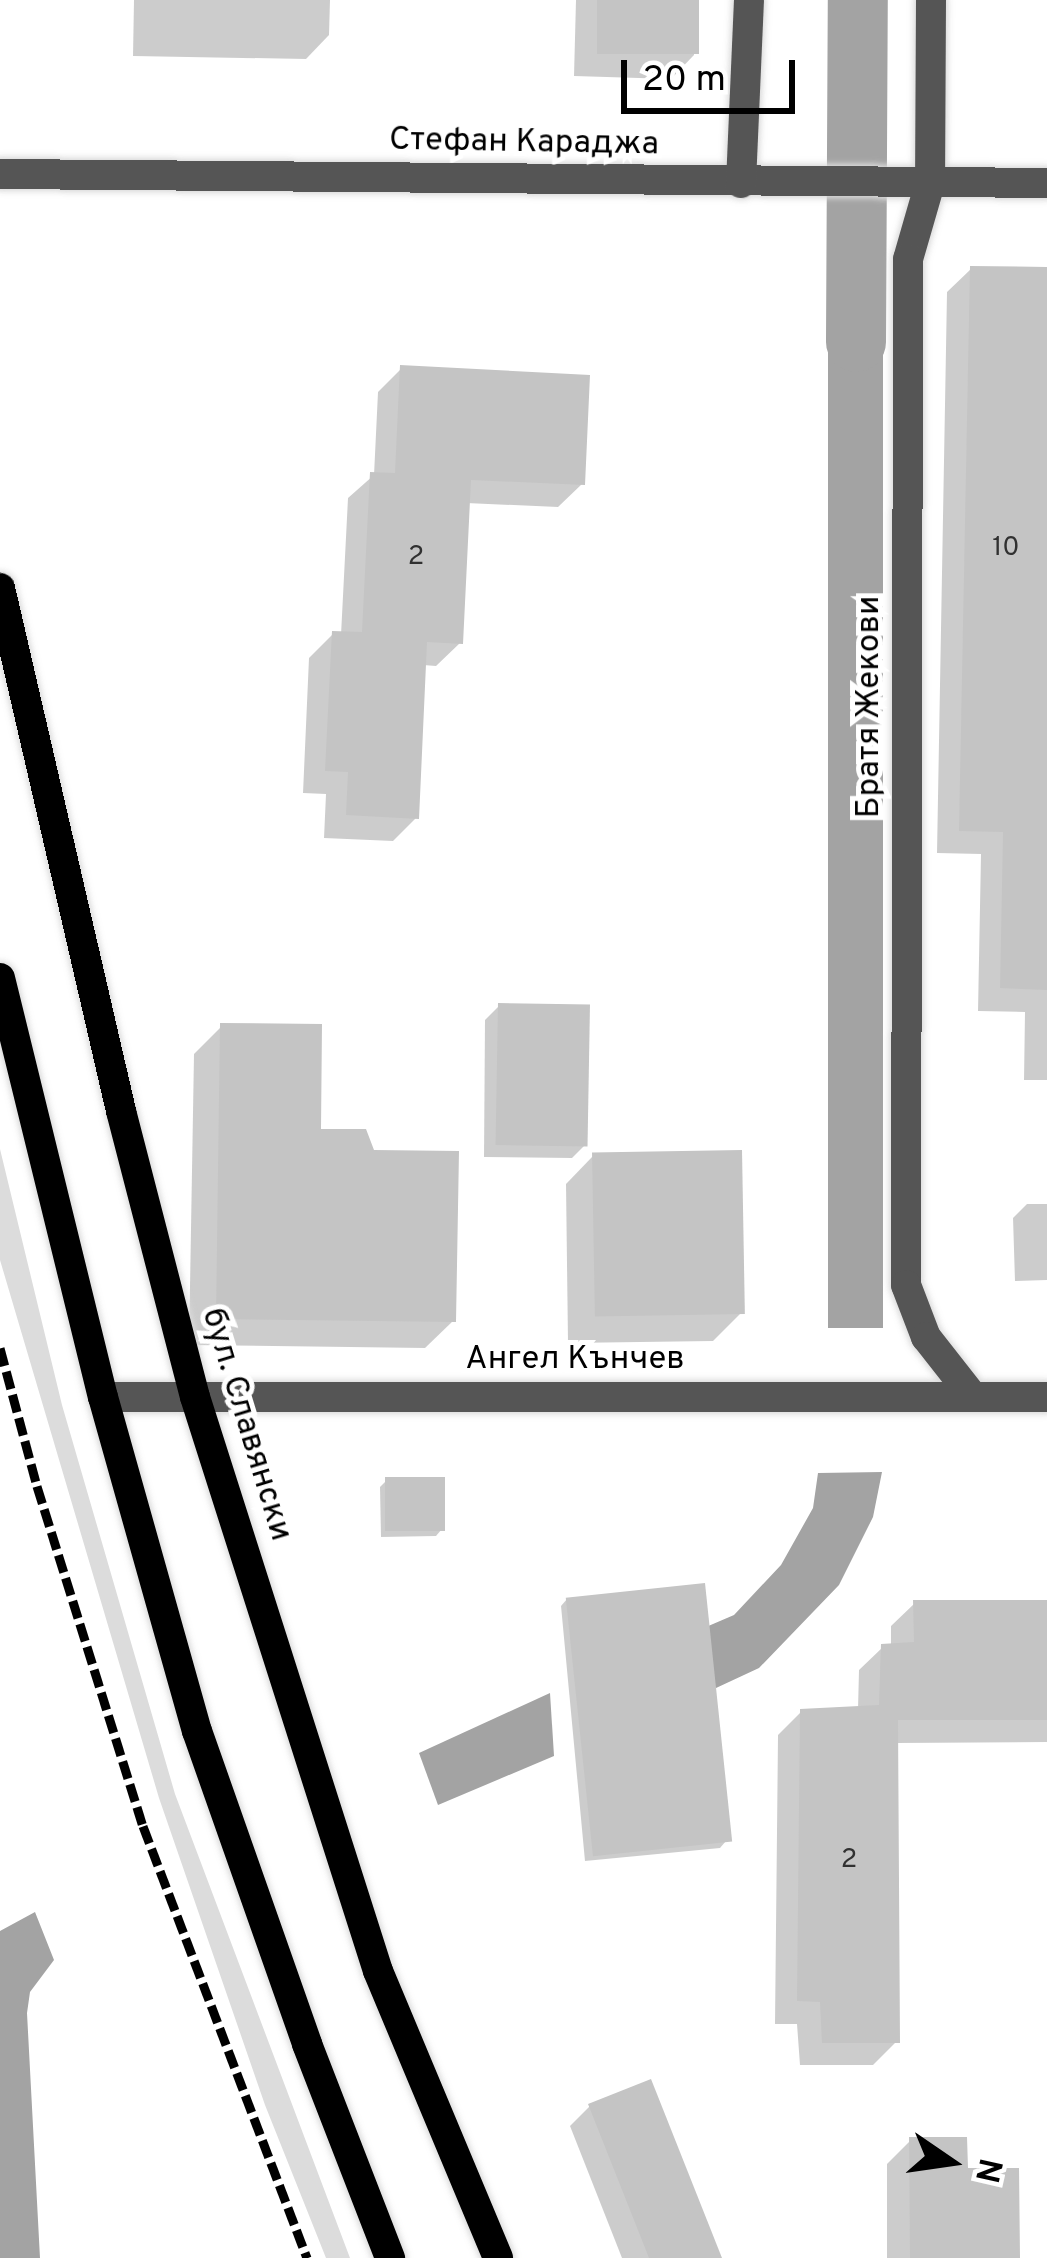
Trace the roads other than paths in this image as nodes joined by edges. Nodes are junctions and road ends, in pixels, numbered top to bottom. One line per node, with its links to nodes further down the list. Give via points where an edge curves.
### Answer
1 (749, 0): 4 (street)
2 (931, 0): 5 (street, Братя Жекови)
3 (0, 174): 4 (street, Стефан Караджа)
4 (741, 183): 5 (street, Стефан Караджа)
5 (930, 183): 6 (street, Стефан Караджа); 11 (street, Братя Жекови, via 908,259 906,1285 926,1337)
6 (1047, 183)
7 (0, 588): 10 (main road, бул. Славянски)
8 (0, 978): 9 (main road)
9 (103, 1397): 10 (street, Ангел Кънчев); 13 (main road, via 197,1731)
10 (196, 1397): 11 (street, Ангел Кънчев); 14 (main road, бул. Славянски, via 377,1970)
11 (973, 1397): 12 (street, Ангел Кънчев)
12 (1047, 1397)
13 (390, 2258)
14 (498, 2258)

